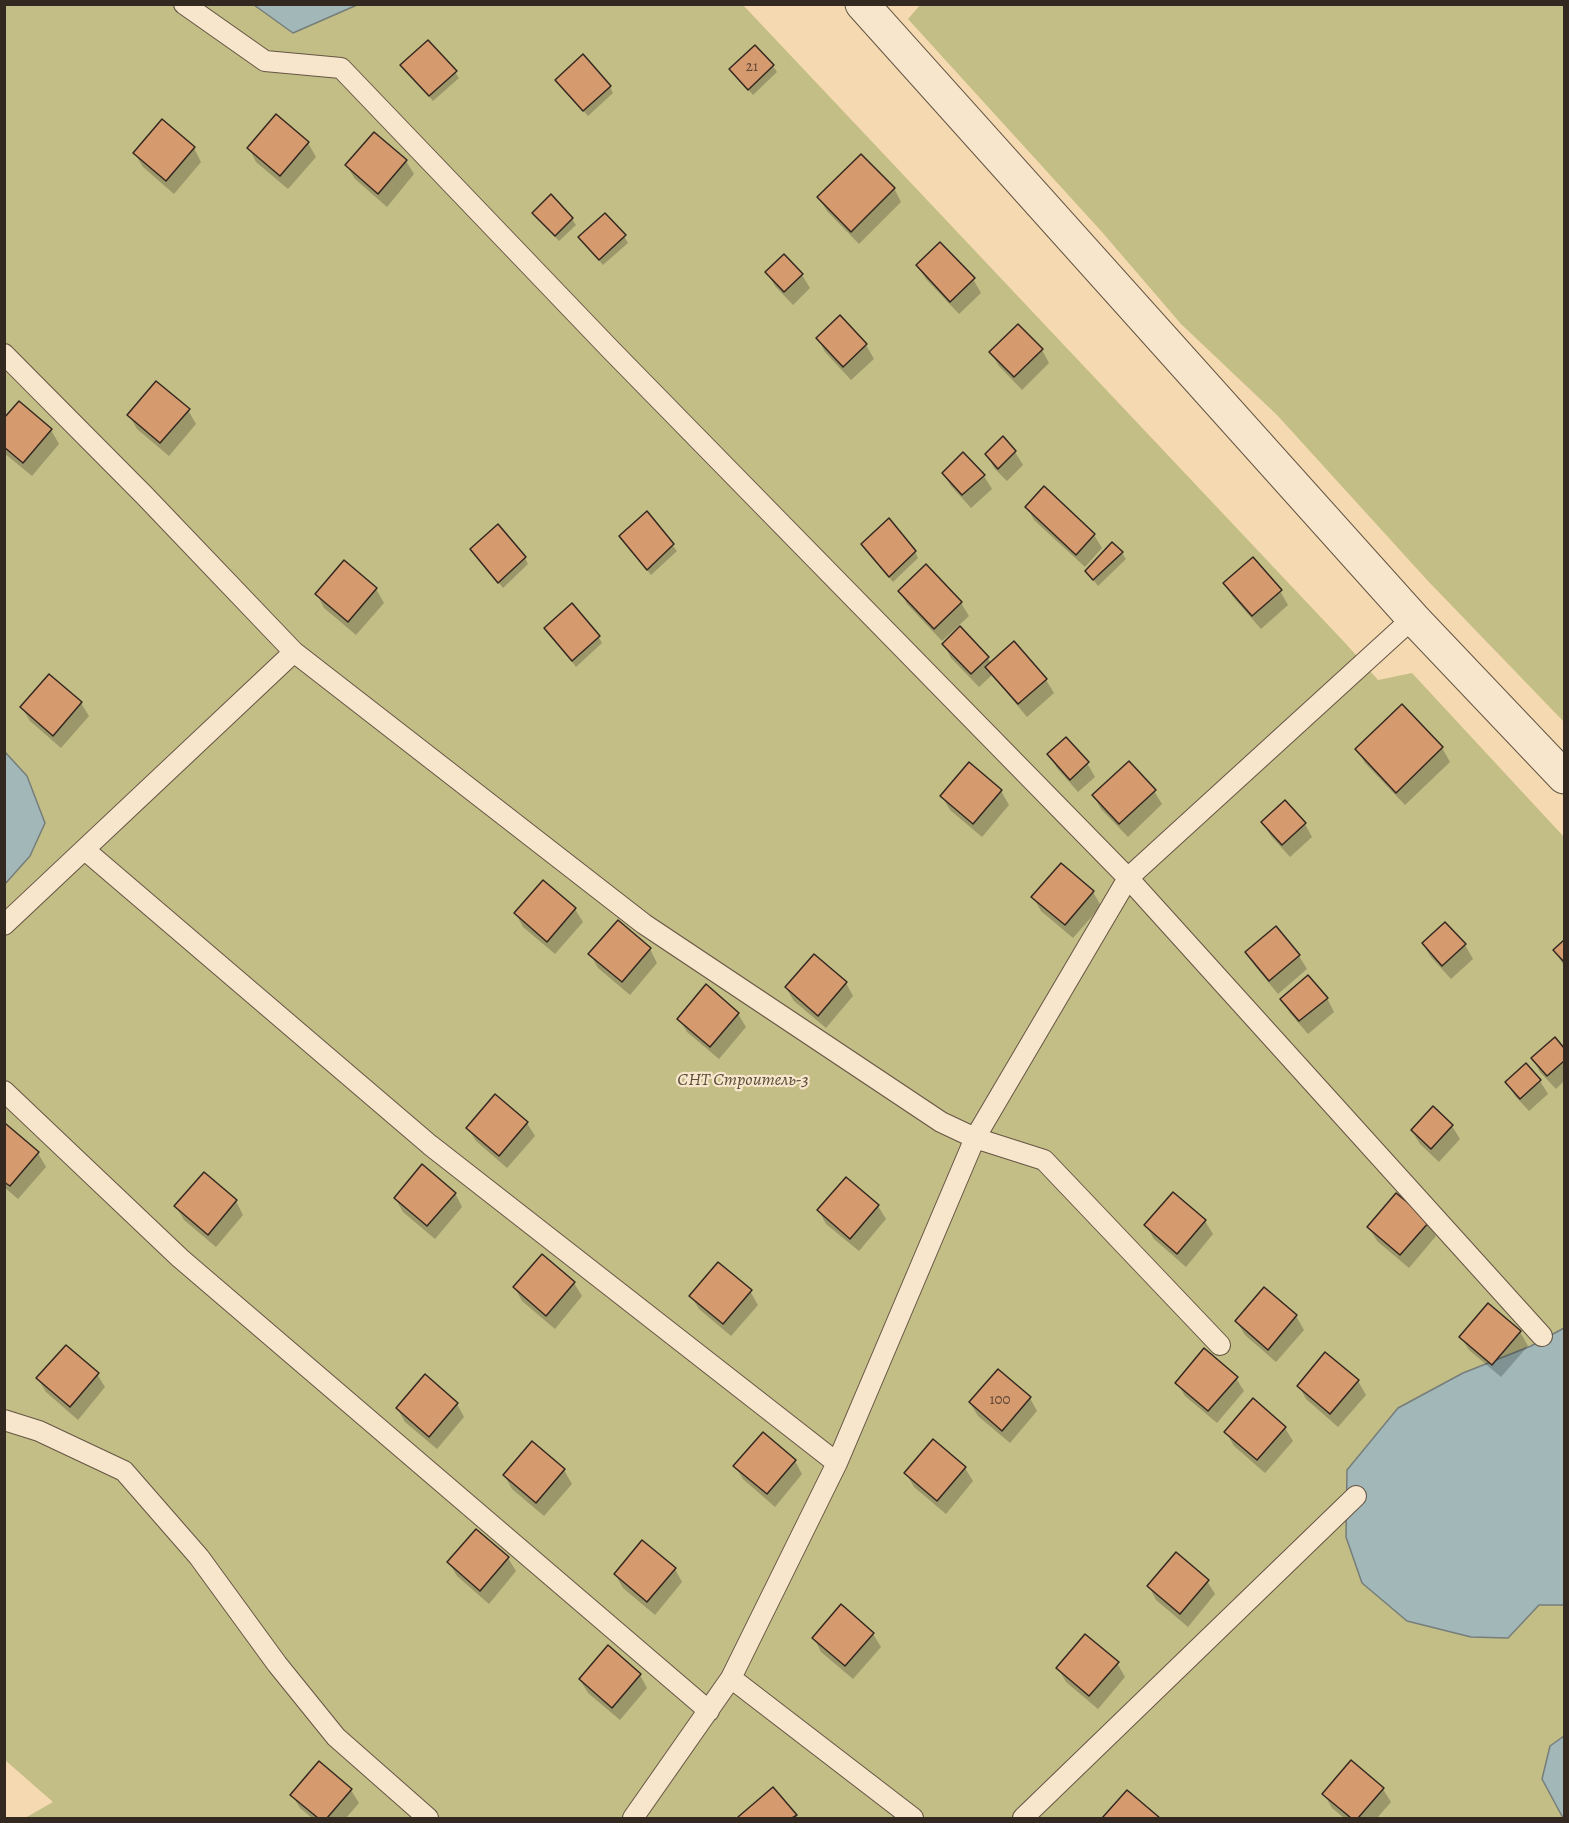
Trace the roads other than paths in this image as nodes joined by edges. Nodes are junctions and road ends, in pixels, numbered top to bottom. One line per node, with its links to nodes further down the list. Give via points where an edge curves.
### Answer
1 (184, 4): 8 (lane, via 265,61 341,68)
2 (878, 10): 4 (street)
3 (4, 354): 5 (lane)
4 (1413, 618): 6 (street); 8 (lane)
5 (294, 652): 7 (lane); 11 (lane, via 644,924 940,1122)
6 (1564, 777)
7 (85, 850): 9 (lane); 15 (lane, via 430,1145)
8 (1128, 878): 11 (lane); 12 (lane)
9 (4, 925)
10 (4, 1091): 18 (lane, via 189,1266)
11 (975, 1138): 13 (lane, via 1044,1160); 15 (lane)
12 (1542, 1336)
13 (1220, 1345)
14 (4, 1420): 19 (lane, via 39,1431 124,1471 199,1557 336,1737)
15 (837, 1463): 17 (lane)
16 (1356, 1496): 22 (lane)
17 (731, 1678): 18 (lane); 21 (lane)
18 (709, 1711): 20 (lane)
19 (429, 1818)
20 (633, 1818)
21 (913, 1818)
22 (1023, 1818)

